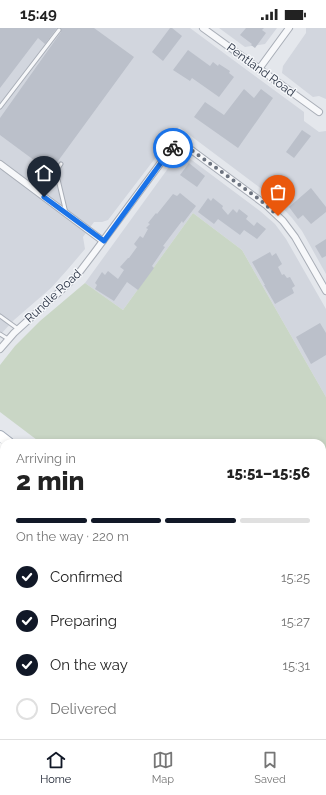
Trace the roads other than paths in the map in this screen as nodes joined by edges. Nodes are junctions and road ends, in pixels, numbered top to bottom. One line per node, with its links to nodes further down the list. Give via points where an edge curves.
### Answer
1 (203, 28): 4 (street, Pentland Road)
2 (289, 28): 4 (street)
3 (59, 30): 5 (lane)
4 (259, 69): 6 (street, Pentland Road)
5 (0, 107)
6 (319, 112)
7 (61, 164): 9 (lane, via 56,171)
8 (0, 165): 9 (street)
9 (66, 213): 10 (street)
10 (104, 241): 11 (street, Rundle Road, via 171,149 185,146 259,199 283,221); 13 (street, Rundle Road, via 78,274)
11 (326, 291)
12 (0, 316): 13 (lane)
13 (18, 329): 15 (street, Rundle Road)
14 (0, 334): 15 (lane)
15 (8, 339): 16 (street, Rundle Road)
16 (0, 349)

